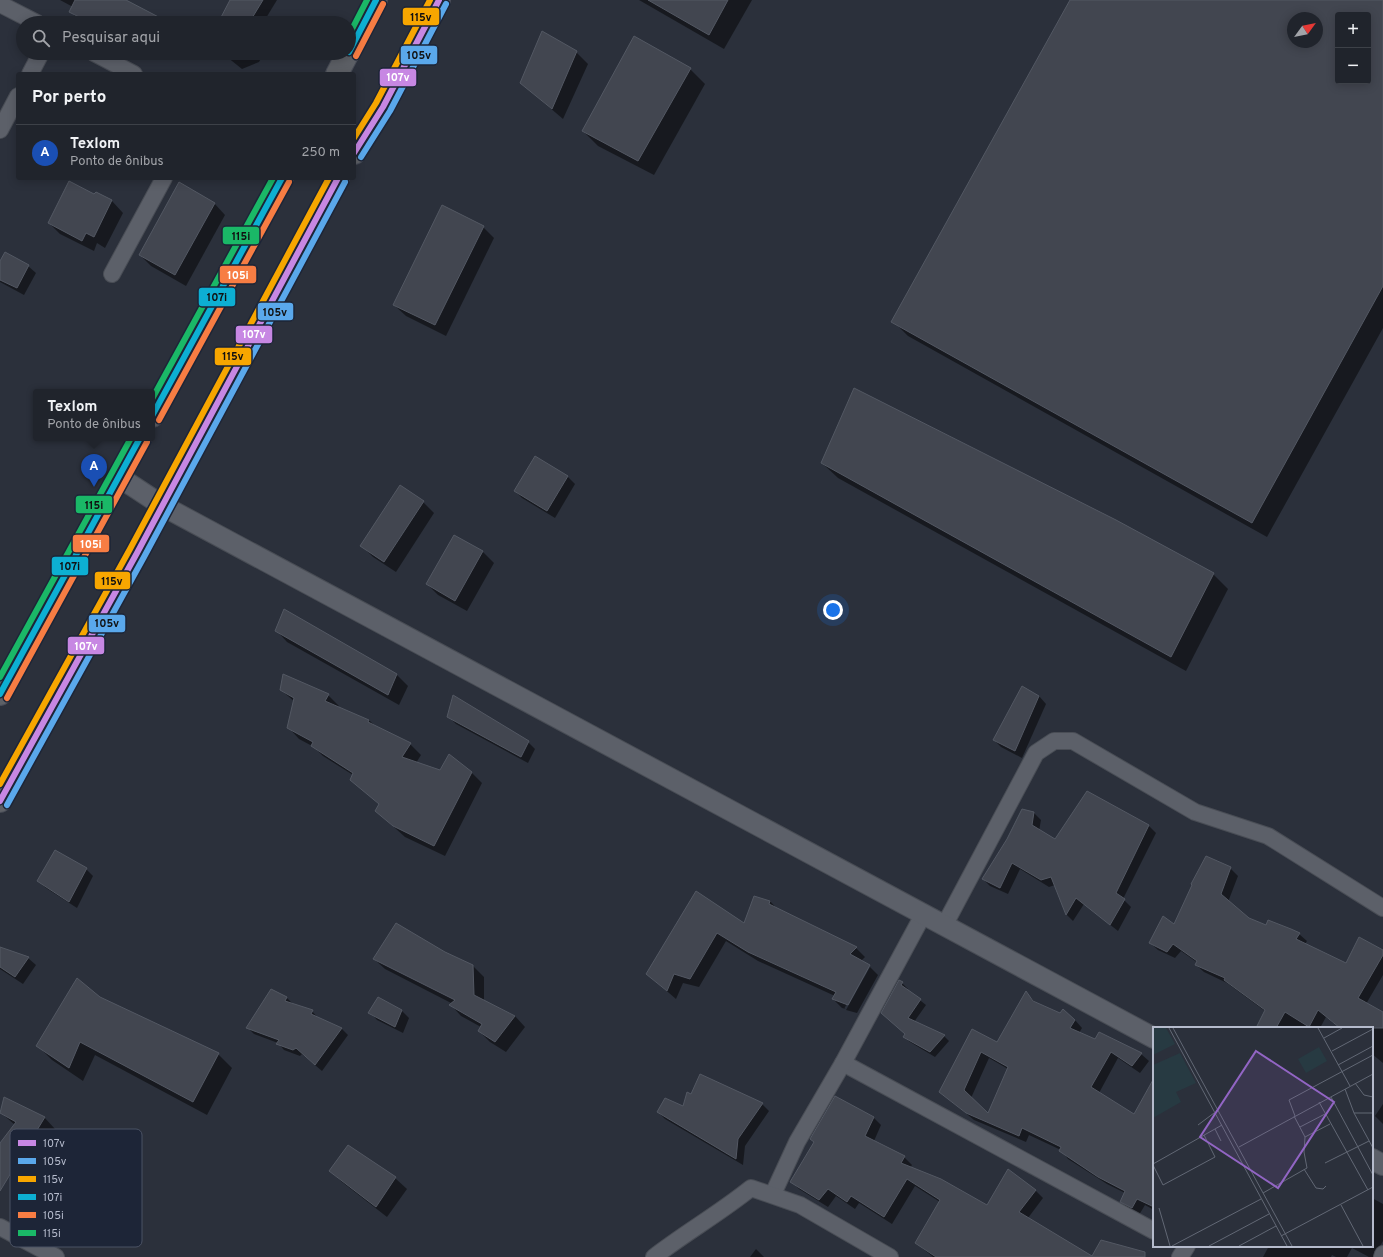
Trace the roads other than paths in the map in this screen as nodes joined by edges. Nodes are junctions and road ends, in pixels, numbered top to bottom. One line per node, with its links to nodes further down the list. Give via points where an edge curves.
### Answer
1 (376, 0): 5 (highway)
2 (439, 0): 14 (highway, via 383,107)
3 (0, 4): 4 (street)
4 (23, 16)
5 (356, 39)
6 (37, 60): 9 (street)
7 (107, 60): 10 (street)
8 (345, 60): 11 (highway)
9 (31, 72)
10 (130, 72)
11 (338, 72)
12 (16, 100): 13 (street)
13 (0, 130)
14 (356, 150)
15 (163, 180): 18 (street)
16 (281, 180): 19 (highway)
17 (337, 180): 22 (highway)
18 (112, 274)
19 (155, 411)
20 (138, 441): 21 (highway)
21 (119, 477): 22 (street); 23 (highway)
22 (163, 506): 24 (highway); 26 (street)
23 (0, 694)
24 (0, 801)
25 (1383, 908): 27 (street, via 1268,836 1195,812 1074,741 1054,741 1036,752)
26 (923, 915): 27 (street); 29 (street)
27 (944, 926): 28 (street)
28 (1153, 1037)
29 (843, 1063): 32 (street, via 797,1142); 34 (street)
30 (1373, 1160): 31 (street)
31 (1383, 1165)
32 (773, 1194): 39 (street, via 751,1188); 40 (street, via 800,1205)
33 (0, 1226): 35 (street)
34 (1153, 1230)
35 (10, 1232)
36 (38, 1247): 38 (street)
37 (1383, 1254): 41 (street)
38 (56, 1257)
39 (654, 1257)
40 (890, 1257)
41 (1382, 1257)

